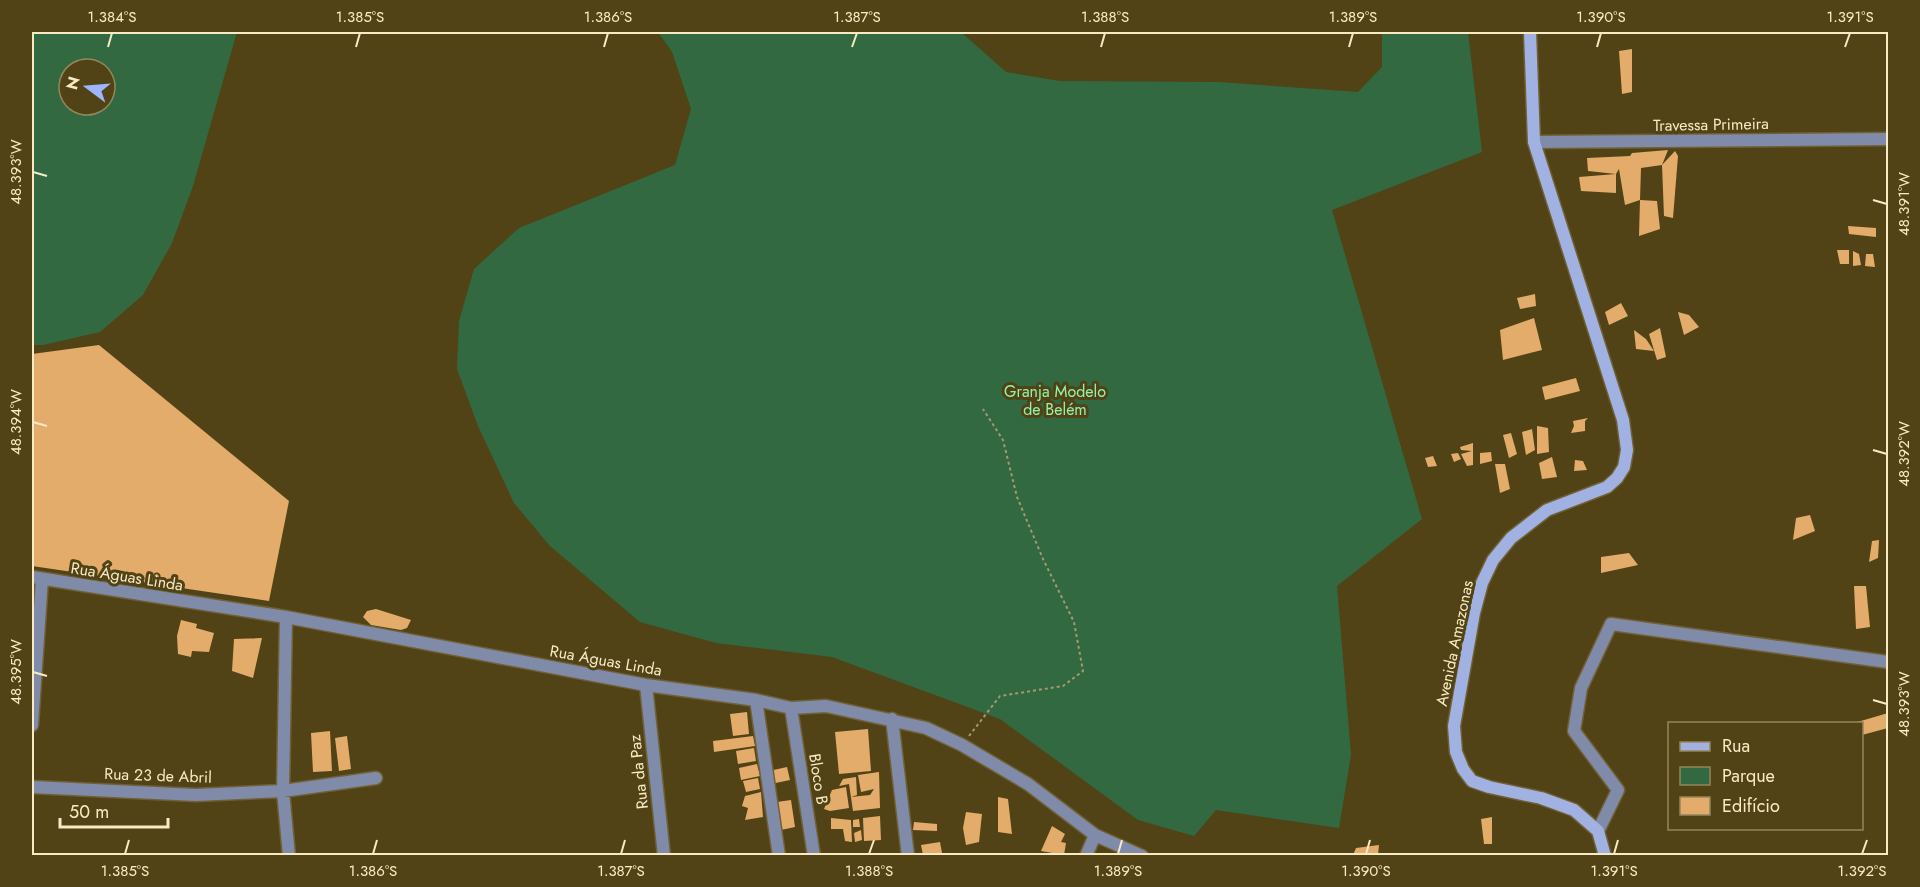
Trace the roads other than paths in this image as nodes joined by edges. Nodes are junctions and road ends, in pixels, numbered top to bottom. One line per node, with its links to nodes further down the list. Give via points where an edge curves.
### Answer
1 (1530, 32): 3 (street, Avenida Amazonas)
2 (1888, 139): 3 (street, Travessa Primeira)
3 (1534, 142): 15 (street, Avenida Amazonas, via 1623,420 1627,450 1624,467 1607,487 1547,510 1511,538 1493,560 1474,613 1454,726 1455,752 1472,781 1574,810)
4 (37, 578): 5 (street, Rua Águas Linda); 11 (street)
5 (286, 617): 7 (street, Rua Águas Linda); 14 (street)
6 (1888, 662): 15 (street, via 1611,624 1581,687 1574,731 1618,790)
7 (646, 685): 8 (street, Rua Águas Linda); 18 (street, Rua da Paz)
8 (756, 700): 9 (street, Rua Águas Linda); 19 (street)
9 (790, 708): 10 (street, Rua Águas Linda, via 826,706); 20 (street, Bloco B)
10 (892, 719): 16 (street, Rua Águas Linda, via 926,728 962,745 1028,784); 21 (street)
11 (32, 725)
12 (376, 778): 14 (street, Rua 23 de Abril)
13 (32, 787): 14 (street, Rua 23 de Abril, via 196,795)
14 (283, 791): 17 (street)
15 (1598, 831): 24 (street)
16 (1095, 835): 22 (street); 23 (street, Rua Águas Linda)
17 (289, 855)
18 (664, 855)
19 (779, 855)
20 (814, 855)
21 (908, 855)
22 (1086, 855)
23 (1142, 855)
24 (1605, 855)

